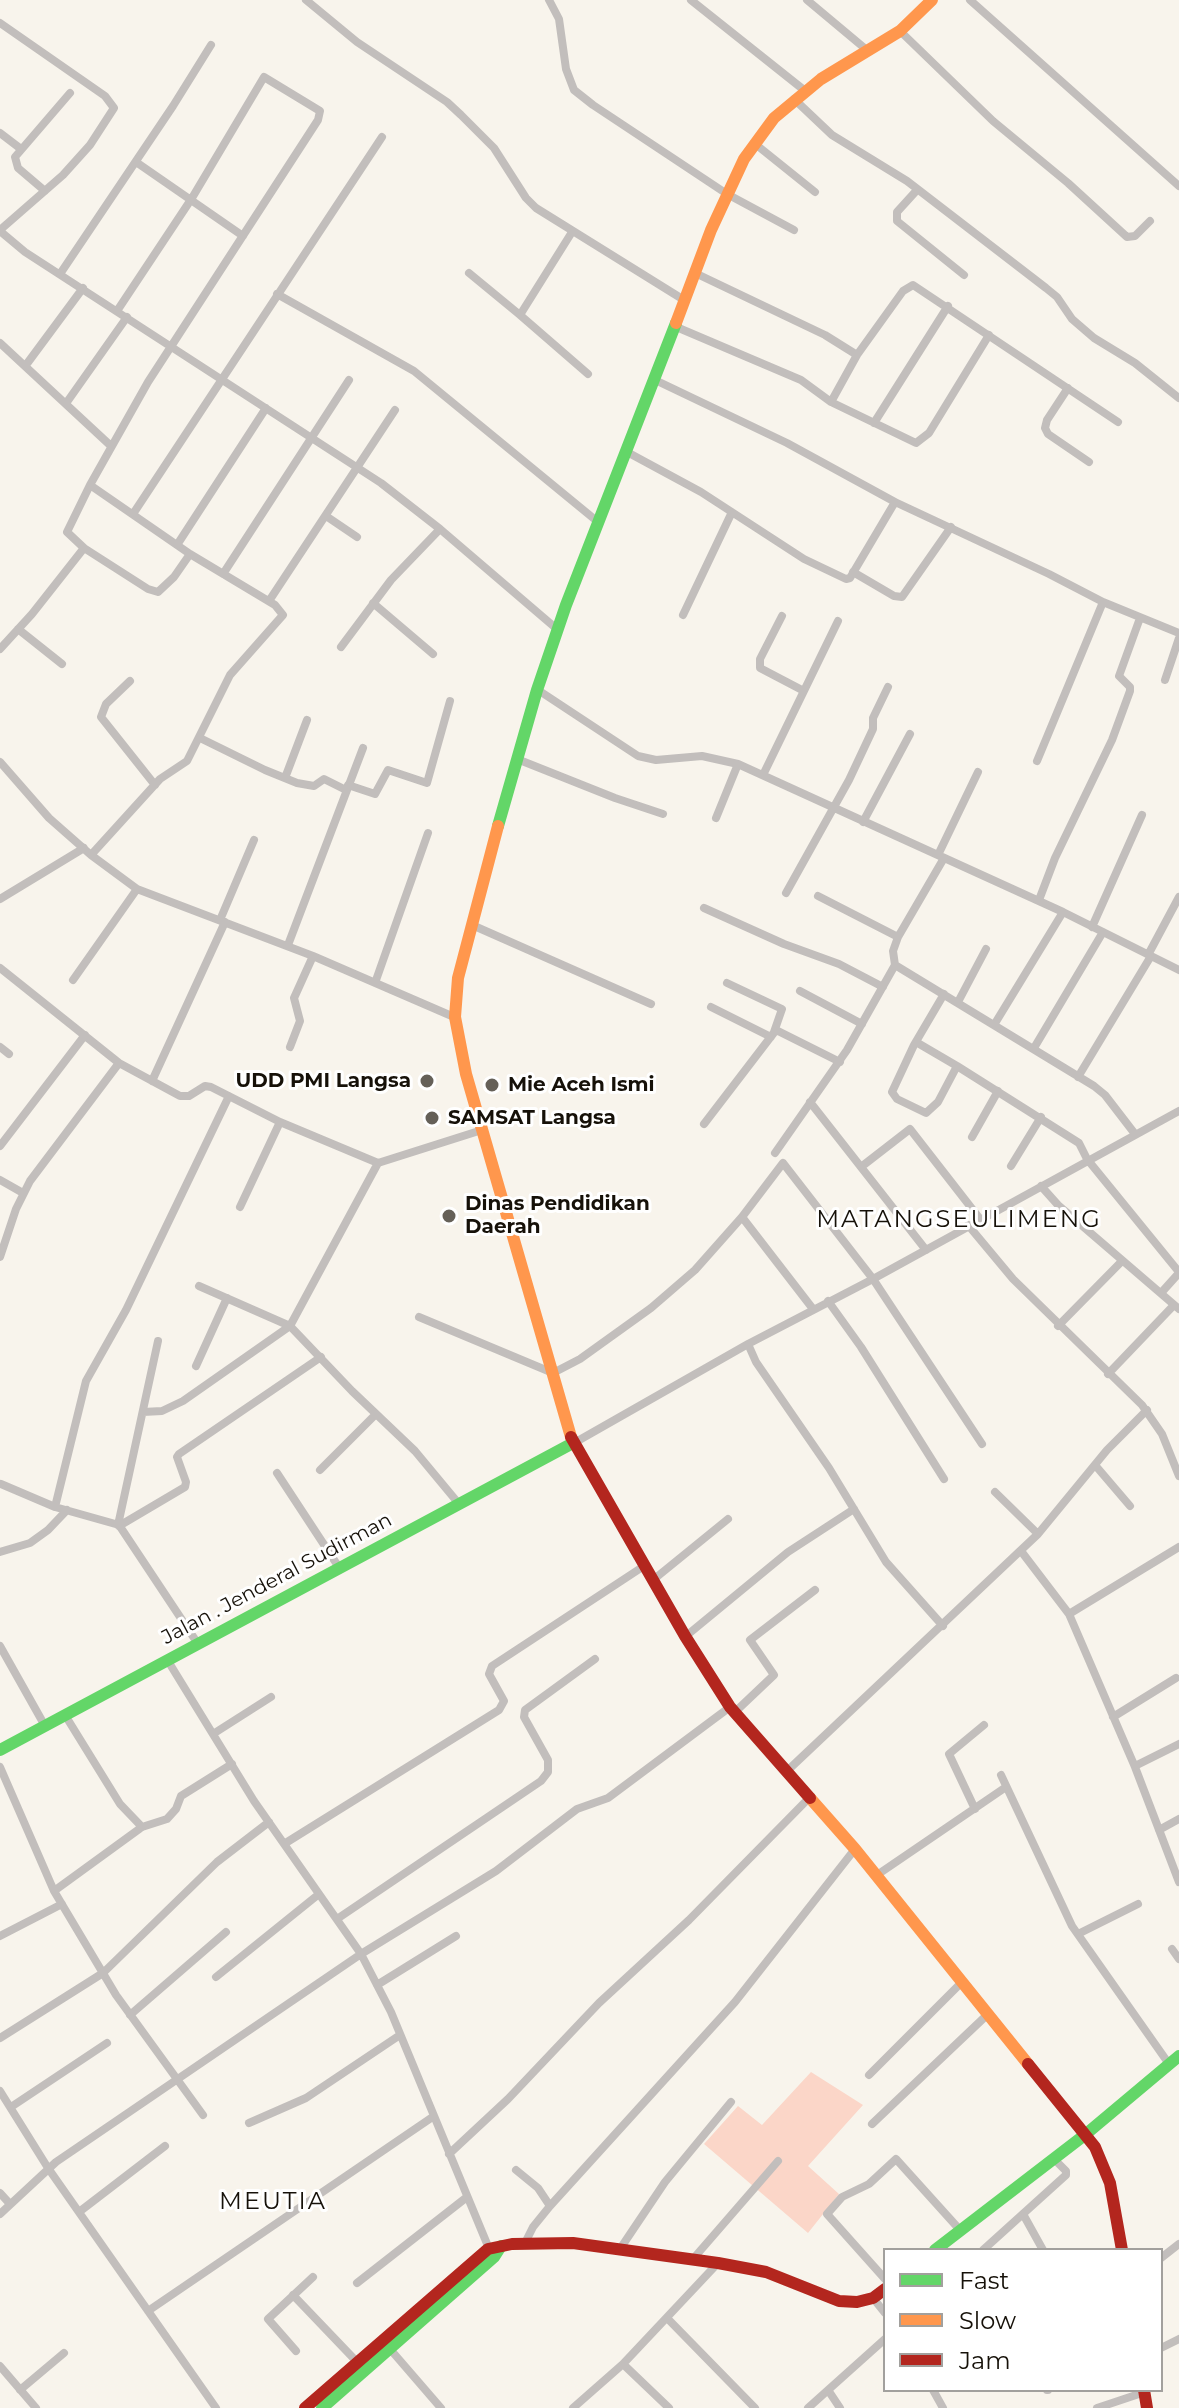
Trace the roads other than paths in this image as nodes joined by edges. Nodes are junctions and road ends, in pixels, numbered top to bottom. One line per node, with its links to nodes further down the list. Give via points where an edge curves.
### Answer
1 (306, 0): 28 (street, via 357,42 447,102 494,148 526,198)
2 (549, 0): 23 (street, via 559,19 574,90)
3 (691, 0): 11 (street)
4 (807, 0): 10 (street)
5 (932, 0): 8 (main road)
6 (970, 0): 19 (street)
7 (0, 23): 21 (street, via 114,106 90,145)
8 (900, 31): 10 (main road); 25 (street, via 993,121 1127,237)
9 (211, 45): 18 (street)
10 (868, 51): 11 (main road)
11 (804, 90): 13 (main road)
12 (70, 93): 17 (street)
13 (794, 99): 16 (main road); 20 (street, via 832,135)
14 (0, 133): 17 (street)
15 (382, 137): 35 (street)
16 (754, 143): 22 (street); 23 (main road)
17 (21, 149): 21 (street, via 16,165)
18 (136, 162): 24 (street); 32 (street)
19 (1179, 186)
20 (917, 190): 33 (street, via 897,212 897,221); 52 (street, via 1053,294 1094,338)
21 (45, 191): 27 (street)
22 (815, 192)
23 (727, 194): 26 (street); 31 (main road)
24 (190, 201): 29 (street); 29 (street, via 264,77 314,107 320,117); 38 (street)
25 (1150, 221)
26 (794, 230)
27 (0, 231): 32 (street)
28 (572, 232): 36 (street); 39 (street)
29 (243, 236): 44 (street)
30 (469, 273): 39 (street)
31 (695, 273): 36 (main road); 45 (street)
32 (60, 274): 34 (street)
33 (964, 275)
34 (83, 288): 38 (street); 46 (street)
35 (277, 294): 48 (street); 69 (street, via 414,371)
36 (684, 300): 41 (main road)
37 (948, 306): 42 (street); 45 (street, via 908,286); 58 (street)
38 (117, 311): 40 (street)
39 (520, 315): 47 (street)
40 (127, 317): 44 (street); 53 (street)
41 (674, 326): 50 (main road); 54 (street, via 801,380)
42 (989, 335): 51 (street); 58 (street, via 924,440 916,443)
43 (0, 343): 46 (street)
44 (171, 345): 48 (street); 60 (street)
45 (857, 355): 54 (street)
46 (26, 365): 53 (street)
47 (588, 374)
48 (222, 379): 55 (street); 67 (street)
49 (349, 380): 59 (street)
50 (655, 380): 61 (main road); 65 (street)
51 (1068, 388): 57 (street); 62 (street, via 1045,428)
52 (1179, 398)
53 (67, 402): 60 (street)
54 (831, 402): 58 (street)
55 (266, 408): 59 (street); 73 (street)
56 (395, 410): 63 (street)
57 (1118, 422)
58 (874, 423)
59 (312, 437): 63 (street); 77 (street)
60 (111, 446): 64 (street)
61 (627, 452): 66 (street); 69 (main road)
62 (1089, 462)
63 (356, 465): 68 (street); 71 (street)
64 (90, 485): 67 (street); 74 (street, via 67,531)
65 (895, 502): 70 (street); 76 (street)
66 (732, 512): 76 (street, via 843,578); 81 (street)
67 (133, 514): 73 (street)
68 (326, 516): 72 (street); 78 (street)
69 (598, 522): 86 (main road)
70 (951, 527): 76 (street, via 902,597); 79 (street)
71 (440, 529): 80 (street); 86 (street)
72 (357, 537)
73 (177, 545): 75 (street)
74 (84, 548): 75 (street, via 158,592); 85 (street)
75 (190, 554): 77 (street)
76 (853, 572)
77 (223, 574): 78 (street)
78 (269, 601): 100 (street, via 283,617 230,675)
79 (1103, 602): 83 (street); 103 (street)
80 (373, 603): 88 (street); 90 (street)
81 (683, 615)
82 (782, 616): 96 (street, via 760,668)
83 (1140, 618): 87 (street); 126 (street, via 1119,676 1130,691)
84 (838, 621): 96 (street)
85 (18, 629): 89 (street); 91 (street)
86 (558, 630): 95 (main road)
87 (1179, 636): 92 (street)
88 (341, 647)
89 (0, 649)
90 (433, 654)
91 (62, 664)
92 (1165, 680)
93 (130, 681): 109 (street, via 106,704 101,717)
94 (888, 687): 111 (street, via 868,741)
95 (537, 690): 102 (main road); 105 (street, via 638,756 712,757)
96 (802, 690): 107 (street)
97 (450, 701): 110 (street, via 426,784 388,770 376,794)
98 (307, 720): 108 (street)
99 (910, 734): 115 (street)
100 (200, 738): 108 (street); 109 (street, via 183,765)
101 (363, 748): 110 (street)
102 (517, 759): 112 (street); 130 (main road)
103 (1037, 761)
104 (0, 762): 118 (street)
105 (738, 764): 107 (street); 114 (street)
106 (978, 772): 120 (street)
107 (763, 775): 111 (street)
108 (285, 778): 110 (street, via 312,786 324,779)
109 (155, 785): 119 (street)
110 (347, 788): 134 (street)
111 (833, 806): 115 (street); 122 (street)
112 (663, 814)
113 (1142, 815): 131 (street)
114 (716, 818)
115 (863, 822): 120 (street)
116 (428, 833): 142 (street)
117 (254, 840): 129 (street)
118 (84, 848): 119 (street); 125 (street)
119 (91, 855): 121 (street)
120 (941, 856): 126 (street); 133 (street)
121 (137, 889): 129 (street); 141 (street)
122 (786, 893)
123 (818, 896): 133 (street)
124 (1179, 897): 136 (street)
125 (0, 899)
126 (1039, 900): 128 (street)
127 (704, 908): 144 (street)
128 (1063, 912): 131 (street); 152 (street)
129 (222, 921): 134 (street); 164 (street)
130 (471, 924): 148 (street); 150 (main road)
131 (1092, 927): 132 (street)
132 (1103, 932): 136 (street); 158 (street)
133 (898, 937): 138 (street)
134 (288, 945): 137 (street)
135 (986, 949): 147 (street)
136 (1150, 955): 139 (street); 163 (street)
137 (313, 956): 142 (street); 157 (street, via 294,998 300,1021)
138 (895, 965): 144 (street); 146 (street)
139 (1179, 970)
140 (1, 971): 154 (street)
141 (73, 980)
142 (375, 983): 150 (street)
143 (727, 983): 153 (street, via 782,1009)
144 (883, 987): 151 (street)
145 (800, 991): 151 (street)
146 (944, 994): 147 (street); 155 (street)
147 (958, 1002): 152 (street)
148 (651, 1004)
149 (711, 1007): 153 (street)
150 (455, 1017): 172 (main road, via 459,1051)
151 (862, 1024): 160 (street)
152 (994, 1025): 158 (street)
153 (772, 1034): 160 (street, via 784,1032); 171 (street)
154 (85, 1035): 161 (street); 175 (street)
155 (916, 1042): 162 (street); 162 (street, via 893,1088 897,1099 928,1113)
156 (0, 1047): 159 (street)
157 (290, 1047)
158 (1034, 1048): 163 (street)
159 (9, 1054)
160 (840, 1062): 167 (street)
161 (119, 1063): 164 (street); 183 (street)
162 (957, 1066): 165 (street)
163 (1078, 1077): 173 (street, via 1105,1095)
164 (152, 1081): 166 (street, via 180,1096 205,1086)
165 (998, 1091): 169 (street); 174 (street)
166 (229, 1096): 170 (street); 222 (street, via 86,1381)
167 (810, 1102): 176 (street); 180 (street)
168 (1179, 1111): 173 (street)
169 (1041, 1117): 177 (street, via 1079,1143); 179 (street)
170 (280, 1122): 178 (street); 184 (street)
171 (704, 1124)
172 (482, 1130): 178 (street); 206 (main road)
173 (1135, 1134): 177 (street)
174 (972, 1137)
175 (0, 1146)
176 (775, 1153)
177 (1087, 1159): 182 (street); 191 (street)
178 (378, 1163): 200 (street)
179 (1011, 1166)
180 (861, 1167): 186 (street, via 910,1129); 188 (street)
181 (0, 1180): 183 (street)
182 (1041, 1186): 186 (street); 190 (street)
183 (23, 1193): 189 (street)
184 (240, 1207)
185 (742, 1217): 192 (street, via 783,1163); 198 (street); 206 (street, via 695,1270 651,1308)
186 (980, 1219): 187 (street)
187 (971, 1228): 188 (street); 201 (street)
188 (926, 1250): 192 (street)
189 (0, 1257)
190 (1122, 1261): 194 (street); 201 (street)
191 (1179, 1272): 194 (street)
192 (874, 1281): 196 (street); 212 (street)
193 (199, 1286): 195 (street)
194 (1161, 1293): 197 (street)
195 (227, 1298): 200 (street); 205 (street)
196 (830, 1303): 198 (street); 217 (street)
197 (1176, 1307): 207 (street)
198 (813, 1309): 203 (street)
199 (419, 1317): 206 (street)
200 (290, 1326): 204 (street); 209 (street, via 183,1401 162,1411)
201 (1058, 1326): 207 (street)
202 (158, 1341): 209 (street)
203 (749, 1346): 211 (street); 223 (street)
204 (321, 1357): 210 (street); 226 (street, via 179,1454 185,1487)
205 (196, 1366)
206 (553, 1373): 211 (main road)
207 (1108, 1374): 208 (street)
208 (1147, 1410): 213 (street); 216 (street)
209 (143, 1412): 226 (street)
210 (376, 1414): 214 (street); 220 (street)
211 (573, 1443): 220 (main road, Jalan . Jenderal Sudirman); 231 (main road)
212 (982, 1444)
213 (1095, 1465): 221 (street); 227 (street)
214 (320, 1470)
215 (277, 1473): 232 (street)
216 (1179, 1476)
217 (944, 1479)
218 (1, 1484): 222 (street)
219 (995, 1492): 227 (street)
220 (459, 1504): 232 (main road, Jalan . Jenderal Sudirman)
221 (1130, 1506)
222 (55, 1507): 224 (street)
223 (854, 1509): 236 (street, via 886,1562); 237 (street, via 788,1552)
224 (67, 1510): 226 (street); 230 (street, via 30,1543)
225 (728, 1519): 233 (street)
226 (119, 1525): 238 (street)
227 (1038, 1534): 229 (street)
228 (1179, 1547): 235 (street)
229 (1021, 1551): 235 (street); 236 (street)
230 (0, 1552)
231 (644, 1566): 233 (main road); 264 (street, via 492,1666 489,1674 504,1701 499,1710)
232 (340, 1569): 238 (main road, Jalan . Jenderal Sudirman)
233 (653, 1580): 237 (main road)
234 (815, 1590): 244 (street, via 750,1640 774,1675)
235 (1069, 1614): 246 (street)
236 (943, 1626): 255 (street)
237 (685, 1636): 244 (main road)
238 (198, 1644): 241 (main road, Jalan . Jenderal Sudirman)
239 (0, 1646): 248 (street)
240 (595, 1659): 273 (street, via 523,1713 548,1760 546,1776)
241 (168, 1661): 245 (main road, Jalan . Jenderal Sudirman); 249 (street)
242 (1176, 1678): 246 (street)
243 (271, 1697): 249 (street)
244 (732, 1710): 255 (main road); 279 (street, via 608,1798 577,1809 496,1871)
245 (65, 1715): 248 (main road, Jalan . Jenderal Sudirman); 262 (street, via 120,1804)
246 (1113, 1717): 253 (street)
247 (984, 1725): 259 (street, via 949,1754)
248 (45, 1726): 251 (main road, Jalan . Jenderal Sudirman)
249 (213, 1734): 252 (street)
250 (1179, 1744): 253 (street)
251 (0, 1749)
252 (232, 1764): 261 (street); 262 (street, via 181,1796 167,1819)
253 (1135, 1766): 263 (street)
254 (0, 1767): 269 (street)
255 (786, 1772): 258 (main road)
256 (1001, 1775): 257 (street)
257 (1006, 1787): 259 (street); 275 (street)
258 (809, 1798): 265 (main road); 302 (street)
259 (975, 1809): 267 (street)
260 (1179, 1819): 263 (street)
261 (269, 1822): 264 (street); 281 (street, via 217,1862)
262 (142, 1827): 269 (street)
263 (1159, 1830): 266 (street)
264 (284, 1844): 270 (street)
265 (855, 1849): 267 (main road); 310 (street, via 735,2002)
266 (1176, 1866): 268 (street)
267 (876, 1875): 283 (main road)
268 (1179, 1882)
269 (54, 1891): 271 (street)
270 (319, 1894): 273 (street); 282 (street)
271 (62, 1904): 276 (street); 281 (street)
272 (1138, 1904): 275 (street)
273 (337, 1919): 279 (street)
274 (226, 1932): 286 (street)
275 (1078, 1934): 290 (street)
276 (0, 1936)
277 (456, 1936): 284 (street)
278 (1172, 1949): 280 (street)
279 (361, 1954): 284 (street); 292 (street)
280 (1179, 1959)
281 (103, 1973): 286 (street); 288 (street)
282 (216, 1977)
283 (963, 1982): 285 (main road); 291 (street)
284 (377, 1985): 287 (street)
285 (989, 2014): 299 (street); 300 (main road)
286 (130, 2015): 292 (street)
287 (400, 2035): 297 (street); 298 (street, via 306,2098)
288 (0, 2038)
289 (107, 2043): 295 (street)
290 (1176, 2061): 300 (main road)
291 (869, 2075)
292 (176, 2079): 296 (street); 305 (street)
293 (0, 2091): 295 (street)
294 (731, 2102): 321 (street, via 665,2182)
295 (11, 2107): 305 (street)
296 (203, 2115)
297 (434, 2116): 302 (street); 333 (street)
298 (249, 2123)
299 (872, 2124)
300 (1086, 2134): 303 (main road); 320 (main road, via 1110,2183)
301 (165, 2146): 311 (street)
302 (449, 2154): 308 (street)
303 (1057, 2155): 313 (street, via 1066,2175); 314 (main road)
304 (778, 2161): 324 (street)
305 (48, 2168): 309 (street); 311 (street)
306 (516, 2170): 310 (street)
307 (0, 2193): 309 (street)
308 (467, 2197): 322 (street); 328 (street)
309 (10, 2204): 312 (street)
310 (550, 2206): 315 (street)
311 (79, 2212): 333 (street)
312 (0, 2214)
313 (1023, 2214): 318 (street); 319 (street)
314 (960, 2230): 317 (main road); 327 (street, via 896,2159 827,2214)
315 (525, 2243): 321 (main road); 322 (main road)
316 (1179, 2244): 323 (street)
317 (938, 2248)
318 (989, 2248)
319 (1042, 2248)
320 (1122, 2248)
321 (620, 2249): 324 (main road)
322 (494, 2251): 336 (main road); 339 (main road)
323 (1163, 2256)
324 (693, 2259): 325 (main road)
325 (718, 2263): 331 (main road, via 766,2272 839,2301); 334 (street)
326 (313, 2277): 330 (street)
327 (883, 2277)
328 (357, 2283)
329 (883, 2290): 331 (main road)
330 (293, 2295): 337 (street, via 268,2320); 339 (street)
331 (873, 2298): 332 (street)
332 (883, 2310)
333 (148, 2311): 348 (street)
334 (667, 2318): 340 (street); 351 (street)
335 (883, 2341): 343 (street)
336 (390, 2349): 345 (main road); 349 (street)
337 (296, 2351)
338 (64, 2353): 342 (street)
339 (358, 2363): 345 (main road)
340 (623, 2364): 346 (street); 350 (street)
341 (0, 2366): 342 (street)
342 (20, 2390): 347 (street)
343 (828, 2390): 352 (street); 353 (street)
344 (1141, 2392): 354 (street)
345 (314, 2406)
346 (576, 2407)
347 (36, 2408)
348 (216, 2408)
349 (441, 2408)
350 (669, 2408)
351 (755, 2408)
352 (808, 2408)
353 (840, 2408)
354 (1097, 2408)

